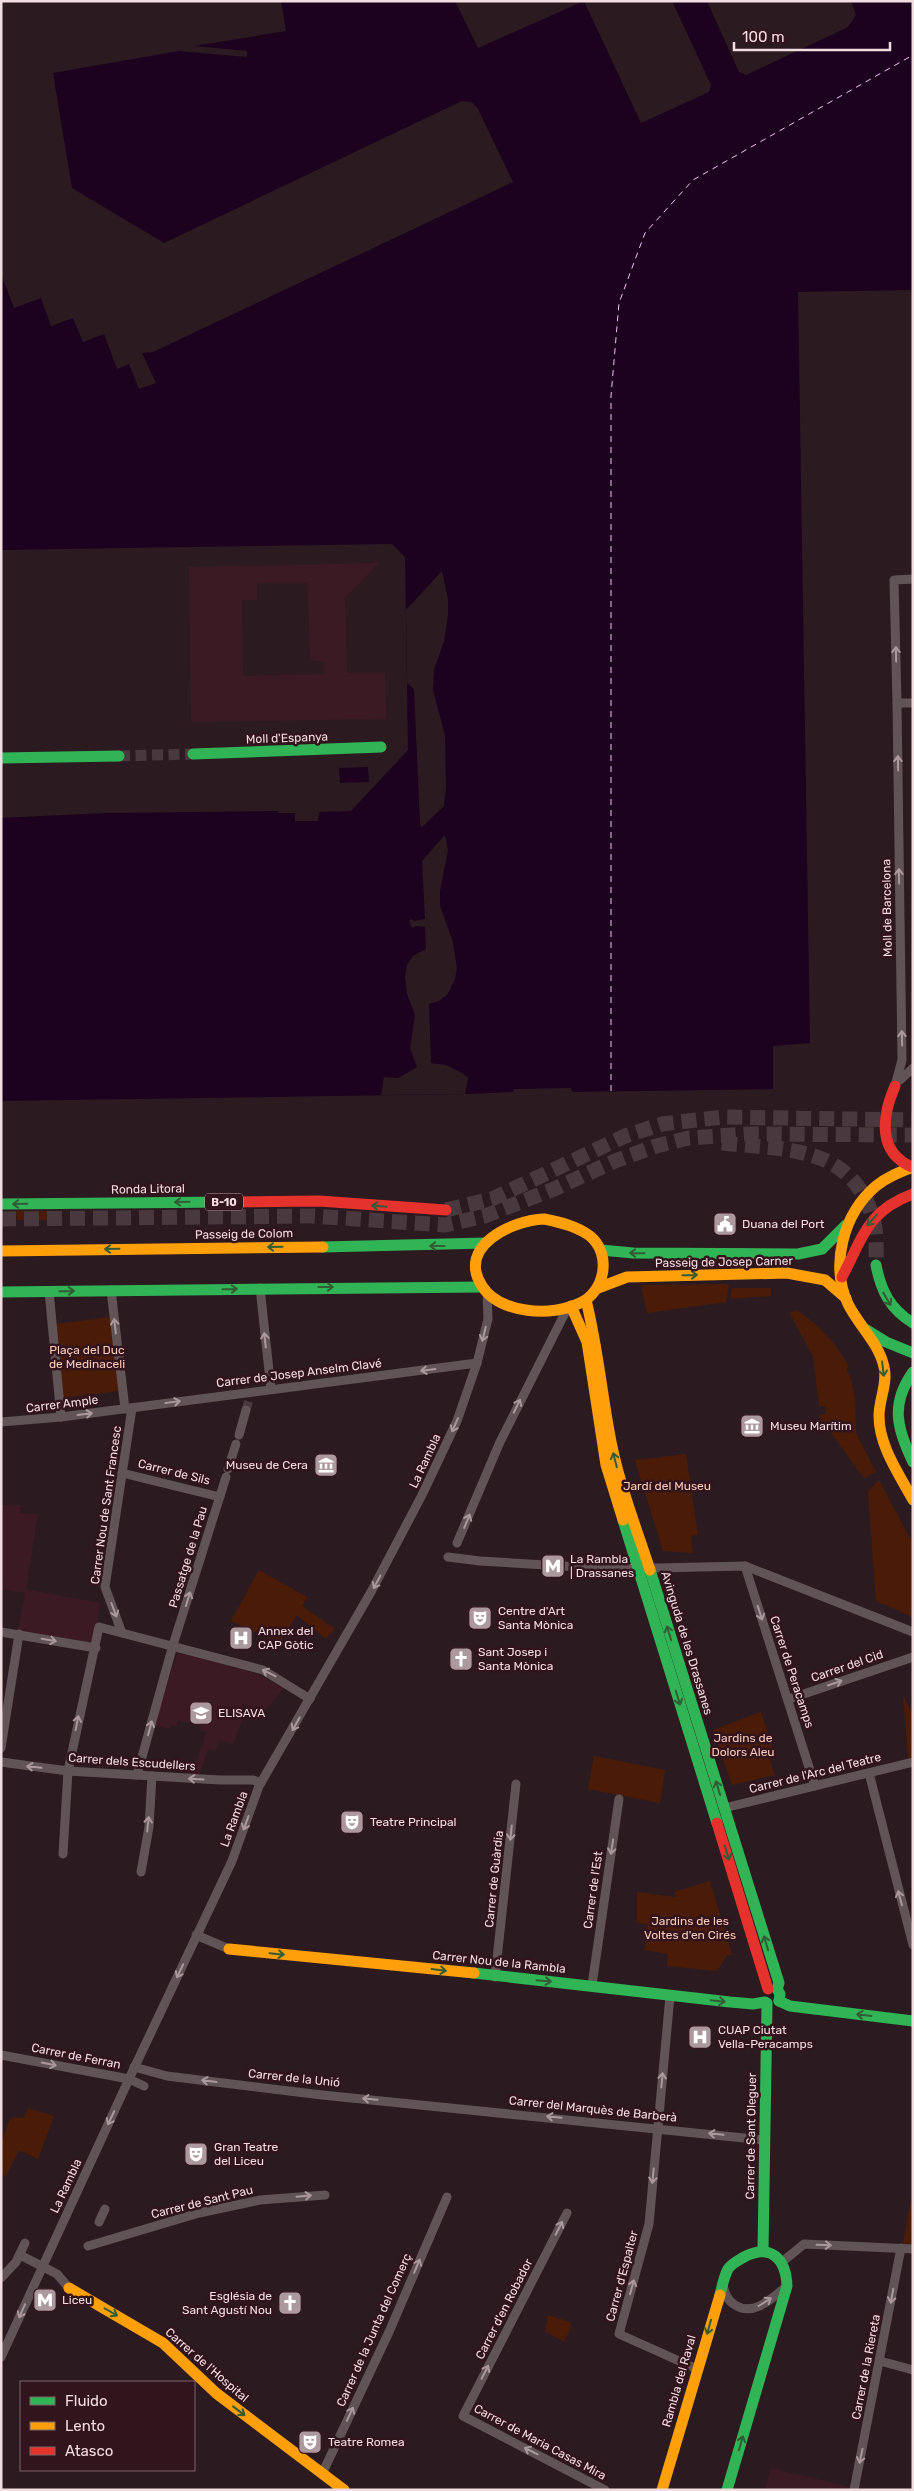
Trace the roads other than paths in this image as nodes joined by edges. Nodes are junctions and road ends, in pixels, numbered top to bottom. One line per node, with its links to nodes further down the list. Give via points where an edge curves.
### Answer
1 (913, 579): 2 (street, Moll de Barcelona, one-way to 1, via 894,580)
2 (897, 703): 3 (street); 9 (street, Moll de Barcelona, one-way to 2, via 902,1060)
3 (913, 703)
4 (381, 747): 5 (main road, Moll d'Espanya)
5 (194, 754)
6 (119, 756): 7 (main road)
7 (1, 758)
8 (913, 1068): 9 (street)
9 (895, 1086): 10 (main road, via 888,1104 889,1148 899,1161)
10 (912, 1167): 14 (main road, Passeig de Josep Carner, via 892,1175 870,1190)
11 (913, 1194): 19 (main road, one-way to 19, via 888,1205 866,1226)
12 (1, 1204): 13 (main road, Ronda Litoral / B-10, one-way to 12, via 319,1201)
13 (446, 1210)
14 (846, 1224): 17 (main road, Passeig de Josep Carner, one-way to 17, via 822,1249 798,1254 640,1254); 19 (main road, via 840,1264)
15 (486, 1243): 16 (main road, Passeig de Colom, one-way to 16, via 458,1246); 17 (main road, via 513,1225 544,1220 571,1226 591,1237); 23 (main road, via 476,1265)
16 (1, 1250)
17 (601, 1250): 21 (main road, via 603,1269)
18 (876, 1265): 29 (main road, one-way to 29, via 881,1288 890,1305)
19 (842, 1277): 26 (main road)
20 (260, 1288): 22 (main road, one-way to 20); 23 (main road, one-way to 23); 34 (street, one-way to 20)
21 (598, 1288): 26 (main road, Passeig de Josep Carner, one-way to 26, via 627,1276 787,1273 825,1280); 27 (main road)
22 (111, 1290): 24 (main road, one-way to 22); 35 (street, one-way to 22)
23 (484, 1290): 28 (main road, via 504,1304 525,1310); 32 (street, La Rambla, one-way to 32, via 488,1319)
24 (49, 1291): 25 (main road); 37 (street)
25 (1, 1292)
26 (846, 1298): 30 (main road)
27 (586, 1300): 28 (main road); 46 (main road, Avinguda de les Drassanes, one-way to 27, via 613,1453 596,1340)
28 (569, 1306): 43 (street, one-way to 28, via 500,1442); 46 (main road, Avinguda de les Drassanes, via 587,1342 604,1457)
29 (913, 1323)
30 (862, 1326): 31 (main road, via 886,1342); 42 (main road, one-way to 42, via 884,1365 879,1406 882,1439)
31 (913, 1353)
32 (477, 1363): 34 (street, Carrer de Josep Anselm Clavé, one-way to 34); 54 (street, La Rambla, one-way to 54, via 457,1421 422,1495)
33 (913, 1372): 39 (main road, via 901,1390 897,1415 900,1435)
34 (271, 1388): 35 (street, Carrer de Josep Anselm Clavé, one-way to 34, via 249,1396)
35 (129, 1408): 37 (street, Carrer Ample, one-way to 35); 40 (street, Carrer Nou de Sant Francesc)
36 (246, 1410): 41 (street, Passatge de la Pau)
37 (61, 1417): 38 (street, Carrer Ample)
38 (1, 1422)
39 (912, 1458)
40 (122, 1473): 41 (street, Carrer de Sils); 49 (street, Carrer Nou de Sant Francesc, one-way to 49, via 105,1587)
41 (220, 1497): 51 (street, Passatge de la Pau, one-way to 41)
42 (913, 1500)
43 (457, 1543)
44 (448, 1556): 46 (street, via 480,1561)
45 (745, 1566): 46 (street); 48 (street); 55 (street, Carrer de Peracamps, one-way to 55)
46 (643, 1568): 67 (main road, Avinguda de les Drassanes, one-way to 46); 75 (main road, Avinguda de les Drassanes, one-way to 75)
47 (1, 1632): 50 (street)
48 (913, 1632)
49 (122, 1633): 51 (street); 52 (street, via 99,1627)
50 (19, 1634): 52 (street, one-way to 52); 56 (street)
51 (173, 1645): 54 (street, one-way to 51, via 263,1670); 61 (street, Passatge de la Pau, one-way to 51)
52 (96, 1648): 59 (street, one-way to 52)
53 (913, 1657): 55 (street, Carrer del Cid, one-way to 53)
54 (310, 1699): 63 (street, La Rambla, one-way to 63)
55 (788, 1699): 65 (street, Carrer de Peracamps)
56 (1, 1748)
57 (1, 1762): 59 (street, Carrer dels Escudellers, one-way to 57)
58 (913, 1762): 60 (street, Carrer de l'Arc del Teatre)
59 (68, 1771): 61 (street, Carrer dels Escudellers); 68 (street)
60 (869, 1772): 65 (street, Carrer de l'Arc del Teatre); 71 (street, one-way to 60)
61 (137, 1775): 62 (street, Carrer dels Escudellers)
62 (152, 1776): 63 (street, Carrer dels Escudellers, one-way to 62); 69 (street, one-way to 62)
63 (261, 1783): 70 (street, La Rambla, one-way to 70, via 232,1861)
64 (516, 1784): 73 (street, Carrer de Guàrdia, one-way to 73)
65 (815, 1786): 67 (street, Carrer de l'Arc del Teatre)
66 (619, 1799): 74 (street, Carrer de l'Est, one-way to 74)
67 (724, 1808): 75 (main road, Avinguda de les Drassanes, one-way to 67, via 778,1983)
68 (63, 1854)
69 (141, 1872)
70 (196, 1935): 72 (street); 80 (street, La Rambla, one-way to 80)
71 (913, 1945)
72 (229, 1949): 73 (main road, Carrer Nou de la Rambla, one-way to 73)
73 (495, 1976): 74 (main road, Carrer Nou de la Rambla, one-way to 74)
74 (592, 1985): 76 (main road, Carrer Nou de la Rambla)
75 (773, 1989): 77 (main road, Avinguda de les Drassanes, via 780,1994)
76 (670, 1996): 77 (main road, Carrer Nou de la Rambla, one-way to 77); 84 (street, Carrer d'Espalter, one-way to 76)
77 (771, 2003): 78 (main road, Carrer Nou de la Rambla, one-way to 77); 85 (main road, Carrer de Sant Oleguer, via 767,2021)
78 (913, 2021)
79 (1, 2055): 81 (street, Carrer de Ferran, one-way to 81)
80 (134, 2067): 81 (street, La Rambla); 83 (street, Carrer de la Unió, one-way to 80, via 167,2078)
81 (129, 2079): 82 (street, Carrer de Ferran); 98 (street, La Rambla, one-way to 98)
82 (144, 2086)
83 (419, 2103): 84 (street, Carrer del Marquès de Barberà, one-way to 83)
84 (658, 2128): 85 (street, Carrer del Marquès de Barberà, one-way to 84); 105 (street, Carrer d'Espalter, via 649,2224 619,2334)
85 (764, 2140): 95 (main road, Carrer de Sant Oleguer)
86 (325, 2195): 92 (street, Carrer de Sant Pau, one-way to 86, via 199,2213 260,2200)
87 (447, 2197): 108 (street, Carrer de la Junta del Comerç, one-way to 87, via 389,2332)
88 (105, 2209): 90 (street)
89 (567, 2213): 107 (street, Carrer d'en Robador, one-way to 89)
90 (99, 2222)
91 (25, 2244): 96 (street)
92 (88, 2246)
93 (901, 2248): 94 (street); 97 (street, one-way to 93, via 804,2244); 104 (street, Carrer de la Riereta, one-way to 104)
94 (913, 2249)
95 (763, 2250): 97 (main road); 100 (main road, Rambla del Raval, via 734,2262)
96 (18, 2259): 98 (street); 99 (street)
97 (782, 2262): 102 (main road)
98 (40, 2266): 101 (street, via 57,2274); 103 (street, La Rambla, one-way to 103)
99 (1, 2278)
100 (723, 2280): 102 (street, one-way to 102, via 724,2292 730,2302 745,2308 758,2307); 105 (main road, Rambla del Raval, one-way to 105)
101 (66, 2286): 108 (main road, Carrer de l'Hospital, one-way to 108, via 163,2343 216,2393)
102 (787, 2286): 112 (main road, one-way to 102)
103 (1, 2357)
104 (880, 2361): 106 (street); 113 (street, Carrer de la Riereta, one-way to 113)
105 (697, 2369): 111 (main road, Rambla del Raval)
106 (913, 2370)
107 (463, 2416): 110 (street, Carrer de Maria Casas Mira, one-way to 107)
108 (322, 2474): 109 (main road, Carrer de l'Hospital)
109 (344, 2490)
110 (605, 2490)
111 (662, 2490)
112 (727, 2490)
113 (854, 2490)

